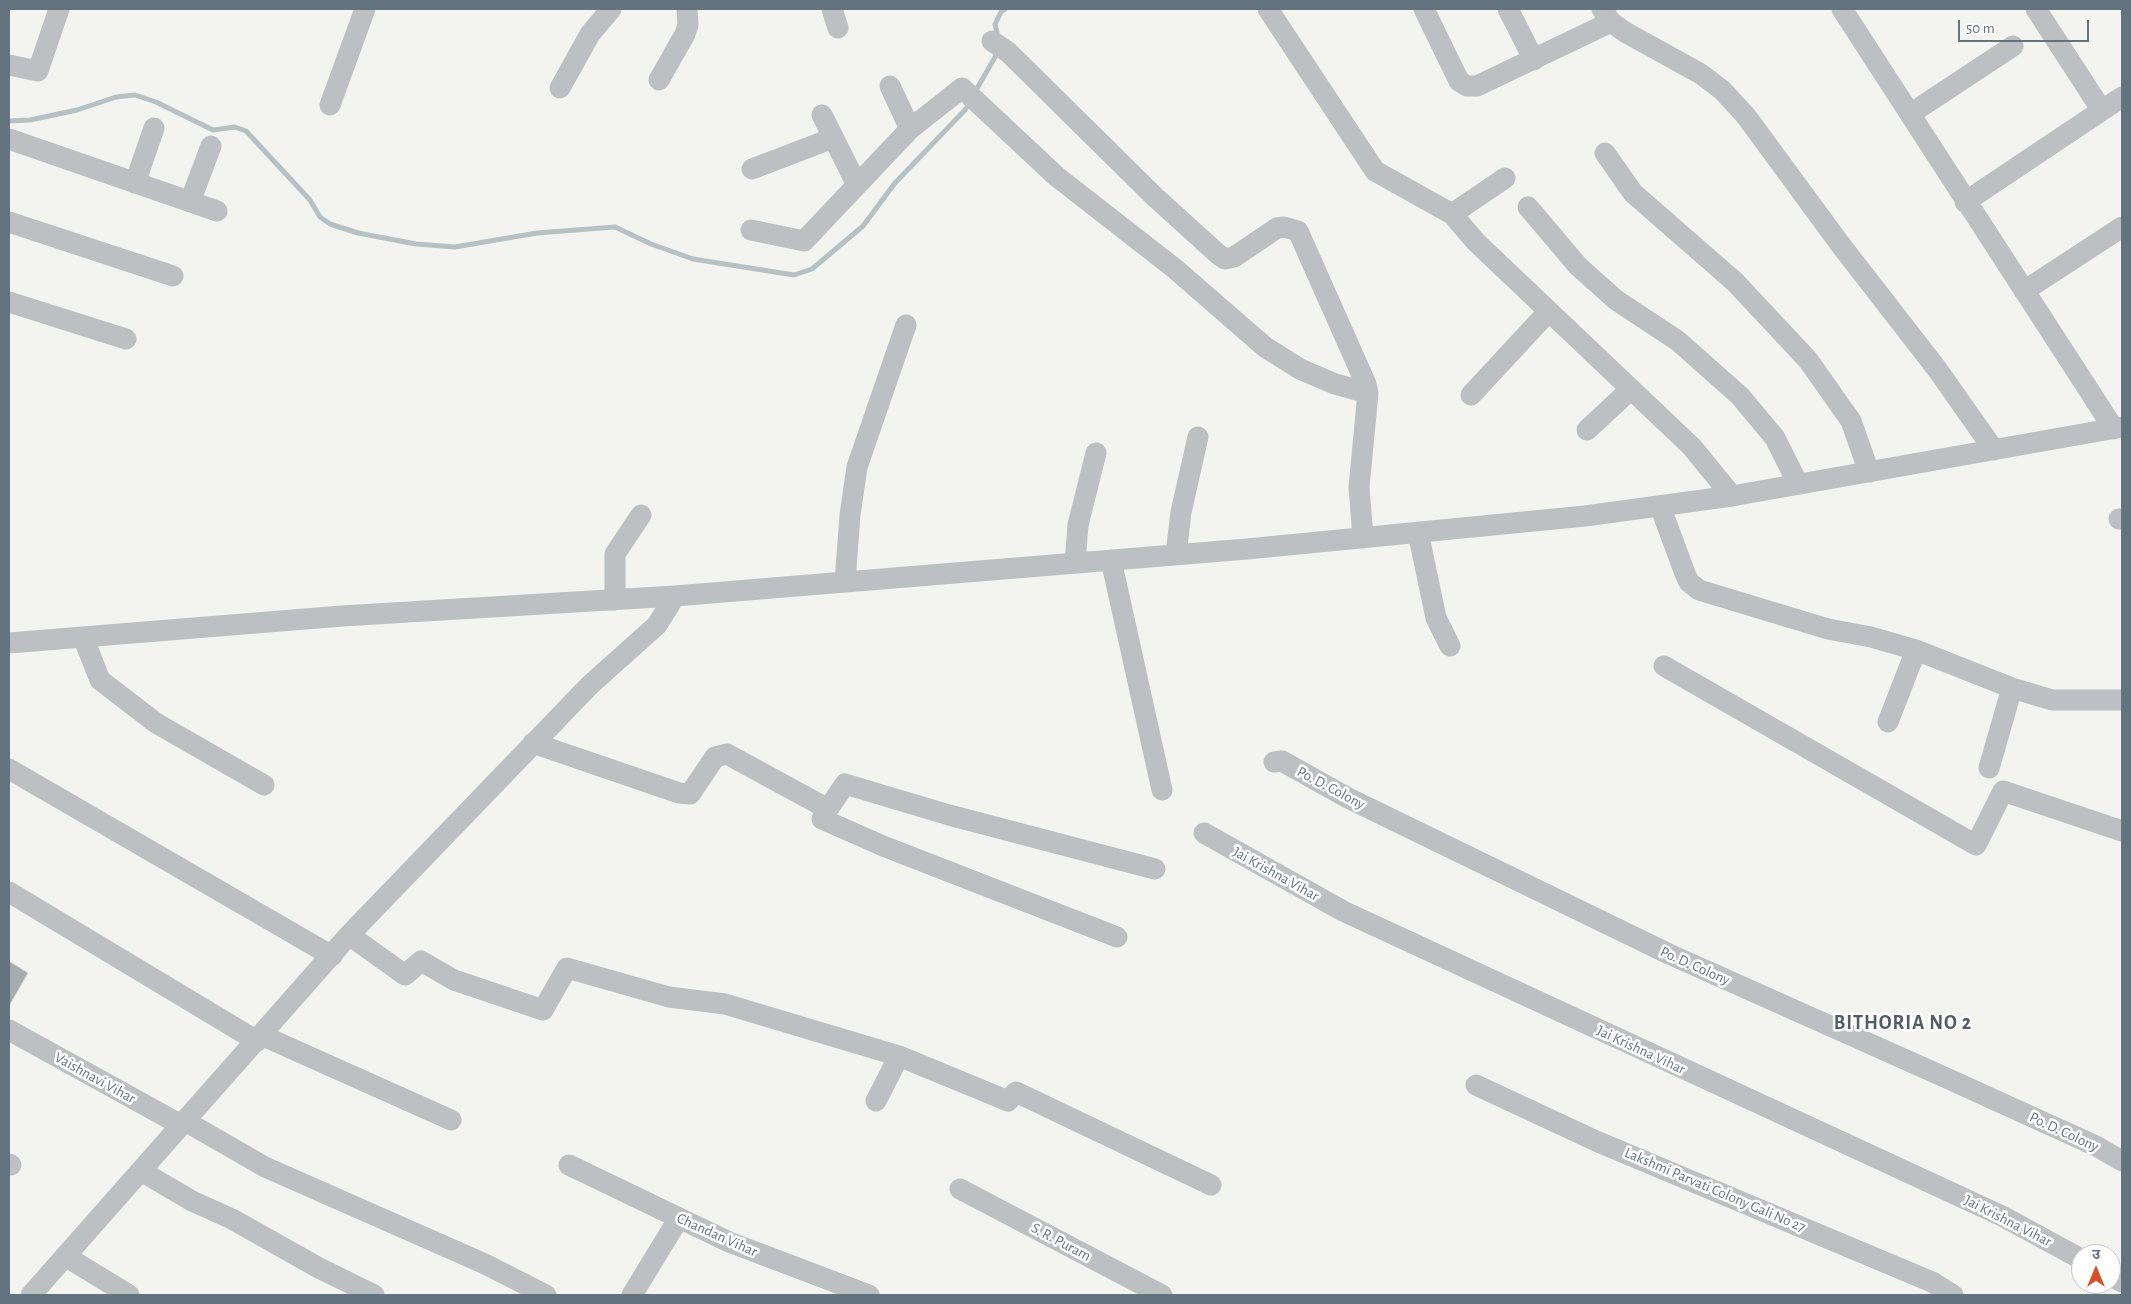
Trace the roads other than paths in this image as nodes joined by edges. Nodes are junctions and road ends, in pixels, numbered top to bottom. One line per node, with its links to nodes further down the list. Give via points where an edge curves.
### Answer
1 (59, 9): 14 (street, via 38,72)
2 (365, 9): 19 (street)
3 (611, 9): 17 (street, via 590,34)
4 (687, 9): 15 (street, via 685,34)
5 (1268, 9): 37 (street, via 1375,172)
6 (1424, 9): 13 (street, via 1459,81 1467,86 1477,86)
7 (1508, 9): 13 (street)
8 (1842, 9): 21 (street)
9 (2036, 9): 20 (street)
10 (1607, 15): 13 (street); 53 (street, via 1625,32 1701,74 1722,90 1746,116 1937,369)
11 (2013, 46): 21 (street)
12 (1000, 47): 48 (street, via 1155,197 1225,259 1234,257 1277,228 1298,231 1364,377)
13 (1534, 60)
14 (9, 65)
15 (658, 80)
16 (890, 86): 24 (street)
17 (560, 88)
18 (2122, 97): 20 (street)
19 (330, 105)
20 (2101, 110): 34 (street)
21 (1910, 114): 34 (street)
22 (822, 115): 25 (street)
23 (154, 128): 31 (street)
24 (910, 129): 32 (street); 48 (street, via 962,88 1056,176 1174,268 1265,347 1300,369)
25 (833, 138): 29 (street); 32 (street)
26 (9, 139): 31 (street)
27 (211, 146): 33 (street)
28 (1605, 153): 55 (street, via 1633,193 1735,282 1808,360 1851,421)
29 (752, 169)
30 (1505, 178): 37 (street)
31 (134, 183): 33 (street)
32 (857, 186): 40 (street, via 804,241)
33 (190, 202): 36 (street)
34 (1965, 202): 42 (street)
35 (1528, 207): 56 (street, via 1578,266 1616,300 1678,341 1740,396 1775,438)
36 (217, 212)
37 (1452, 214): 44 (street)
38 (9, 222): 41 (street)
39 (2122, 227): 42 (street)
40 (751, 230)
41 (173, 276)
42 (2024, 291): 50 (street)
43 (9, 302): 46 (street)
44 (1548, 312): 47 (street); 49 (street)
45 (906, 326): 65 (street, via 857,467)
46 (126, 339)
47 (1631, 389): 51 (street); 57 (street, via 1692,447)
48 (1368, 393): 61 (street, via 1359,487)
49 (1471, 395)
50 (2118, 428): 53 (street)
51 (1586, 430)
52 (1198, 436): 62 (street, via 1181,512)
53 (1994, 450): 55 (street)
54 (1096, 453): 64 (street, via 1078,525)
55 (1869, 472): 56 (street)
56 (1798, 484): 57 (street)
57 (1732, 496): 58 (street)
58 (1660, 506): 60 (street); 71 (street, via 1686,576 1699,590 1828,629)
59 (641, 516): 67 (street, via 616,554)
60 (1418, 532): 61 (street); 70 (street, via 1436,618)
61 (1363, 538): 62 (street)
62 (1176, 555): 63 (street)
63 (1111, 560): 64 (street); 81 (street)
64 (1075, 563): 65 (street)
65 (845, 582): 66 (street)
66 (675, 596): 67 (street); 76 (street, via 657,625 590,685)
67 (615, 600): 68 (street, via 342,616)
68 (83, 637): 69 (street); 80 (street, via 100,680 156,723)
69 (9, 643)
70 (1450, 646)
71 (1916, 650): 73 (street); 75 (street)
72 (1664, 666): 83 (street, via 1976,845 2003,791)
73 (2012, 688): 74 (street, via 2062,701); 78 (street)
74 (2122, 700)
75 (1888, 722)
76 (533, 743): 82 (street, via 684,794 690,794 716,757 728,754); 87 (street)
77 (1274, 762): 97 (street, Po. D. Colony, via 1282,761 1348,798 1669,954)
78 (1989, 768)
79 (9, 769): 89 (street)
80 (264, 785)
81 (1162, 790)
82 (828, 810): 85 (street, via 845,784); 88 (street, via 822,819 883,846)
83 (2122, 831)
84 (1204, 833): 103 (street, Jai Krishna Vihar, via 1343,911 2002,1216)
85 (1155, 869)
86 (9, 892): 91 (street)
87 (349, 935): 89 (street); 92 (street, via 405,975 421,962 454,980 543,1010 567,968 669,997 725,1004)
88 (1117, 937)
89 (332, 956): 91 (street)
90 (9, 1030): 96 (street, Vaishnavi Vihar)
91 (259, 1038): 95 (street); 96 (street)
92 (899, 1056): 94 (street); 100 (street, via 1008,1101 1016,1092)
93 (1476, 1084): 112 (street, Lakshmi Parvati Colony Gali No 27, via 1596,1141 1932,1282)
94 (876, 1102)
95 (451, 1120)
96 (183, 1123): 99 (street); 108 (street, Vaishnavi Vihar, via 265,1167 485,1264)
97 (2122, 1160)
98 (569, 1165): 102 (street, Chandan Vihar)
99 (141, 1171): 104 (street); 107 (street)
100 (1212, 1185)
101 (960, 1189): 111 (street, S. R. Puram)
102 (678, 1218): 109 (street); 110 (street, Chandan Vihar, via 729,1242)
103 (2071, 1254)
104 (65, 1256): 105 (street); 106 (street)
105 (31, 1295)
106 (130, 1295)
107 (374, 1295)
108 (546, 1295)
109 (632, 1295)
110 (869, 1295)
111 (1162, 1295)
112 (1953, 1295)

